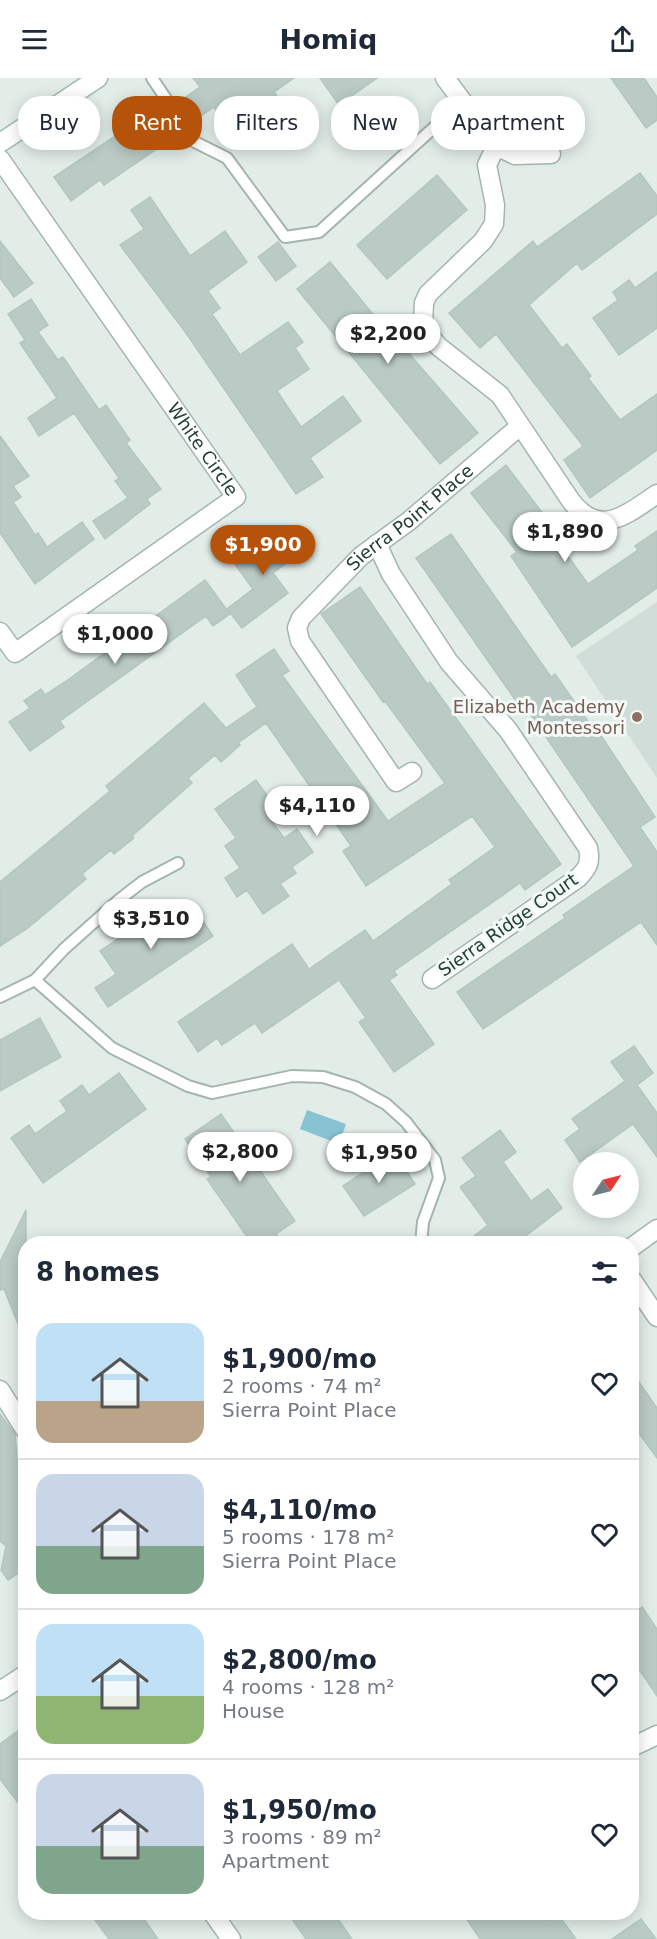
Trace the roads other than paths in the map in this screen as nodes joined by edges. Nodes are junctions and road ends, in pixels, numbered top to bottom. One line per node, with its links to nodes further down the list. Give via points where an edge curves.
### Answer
1 (98, 78): 6 (street)
2 (152, 78): 5 (lane, via 195,142 227,158 285,237 319,232)
3 (445, 78): 4 (street)
4 (458, 96)
5 (431, 130)
6 (0, 143)
7 (494, 150): 11 (street, via 487,165 495,205 494,224 483,241 428,294 422,314 432,339 494,389)
8 (504, 150): 9 (street, via 515,155)
9 (551, 154)
10 (0, 159): 14 (street, White Circle, via 236,497 15,653)
11 (520, 426): 12 (street, via 577,508 593,519 618,520); 13 (street, Sierra Point Place)
12 (657, 494)
13 (377, 544): 15 (street, Sierra Point Place, via 301,618 297,628 300,641 396,782); 17 (street, Sierra Ridge Court, via 391,574 449,662 508,730 588,848 590,858 578,878)
14 (0, 632)
15 (412, 772)
16 (178, 863): 18 (lane, via 120,898)
17 (432, 979)
18 (36, 980): 19 (lane); 21 (lane, via 112,1048 188,1086 212,1093 292,1076 323,1077 356,1087 386,1104 406,1122 435,1160 439,1178)
19 (0, 997)
20 (657, 1229): 22 (street)
21 (422, 1236)
22 (639, 1242)
23 (639, 1290): 24 (street)
24 (657, 1317)
25 (0, 1390): 26 (street)
26 (18, 1418)
27 (18, 1680): 28 (street)
28 (0, 1692)
29 (657, 1735): 30 (street)
30 (639, 1744)
31 (218, 1920): 32 (street)
32 (231, 1939)

